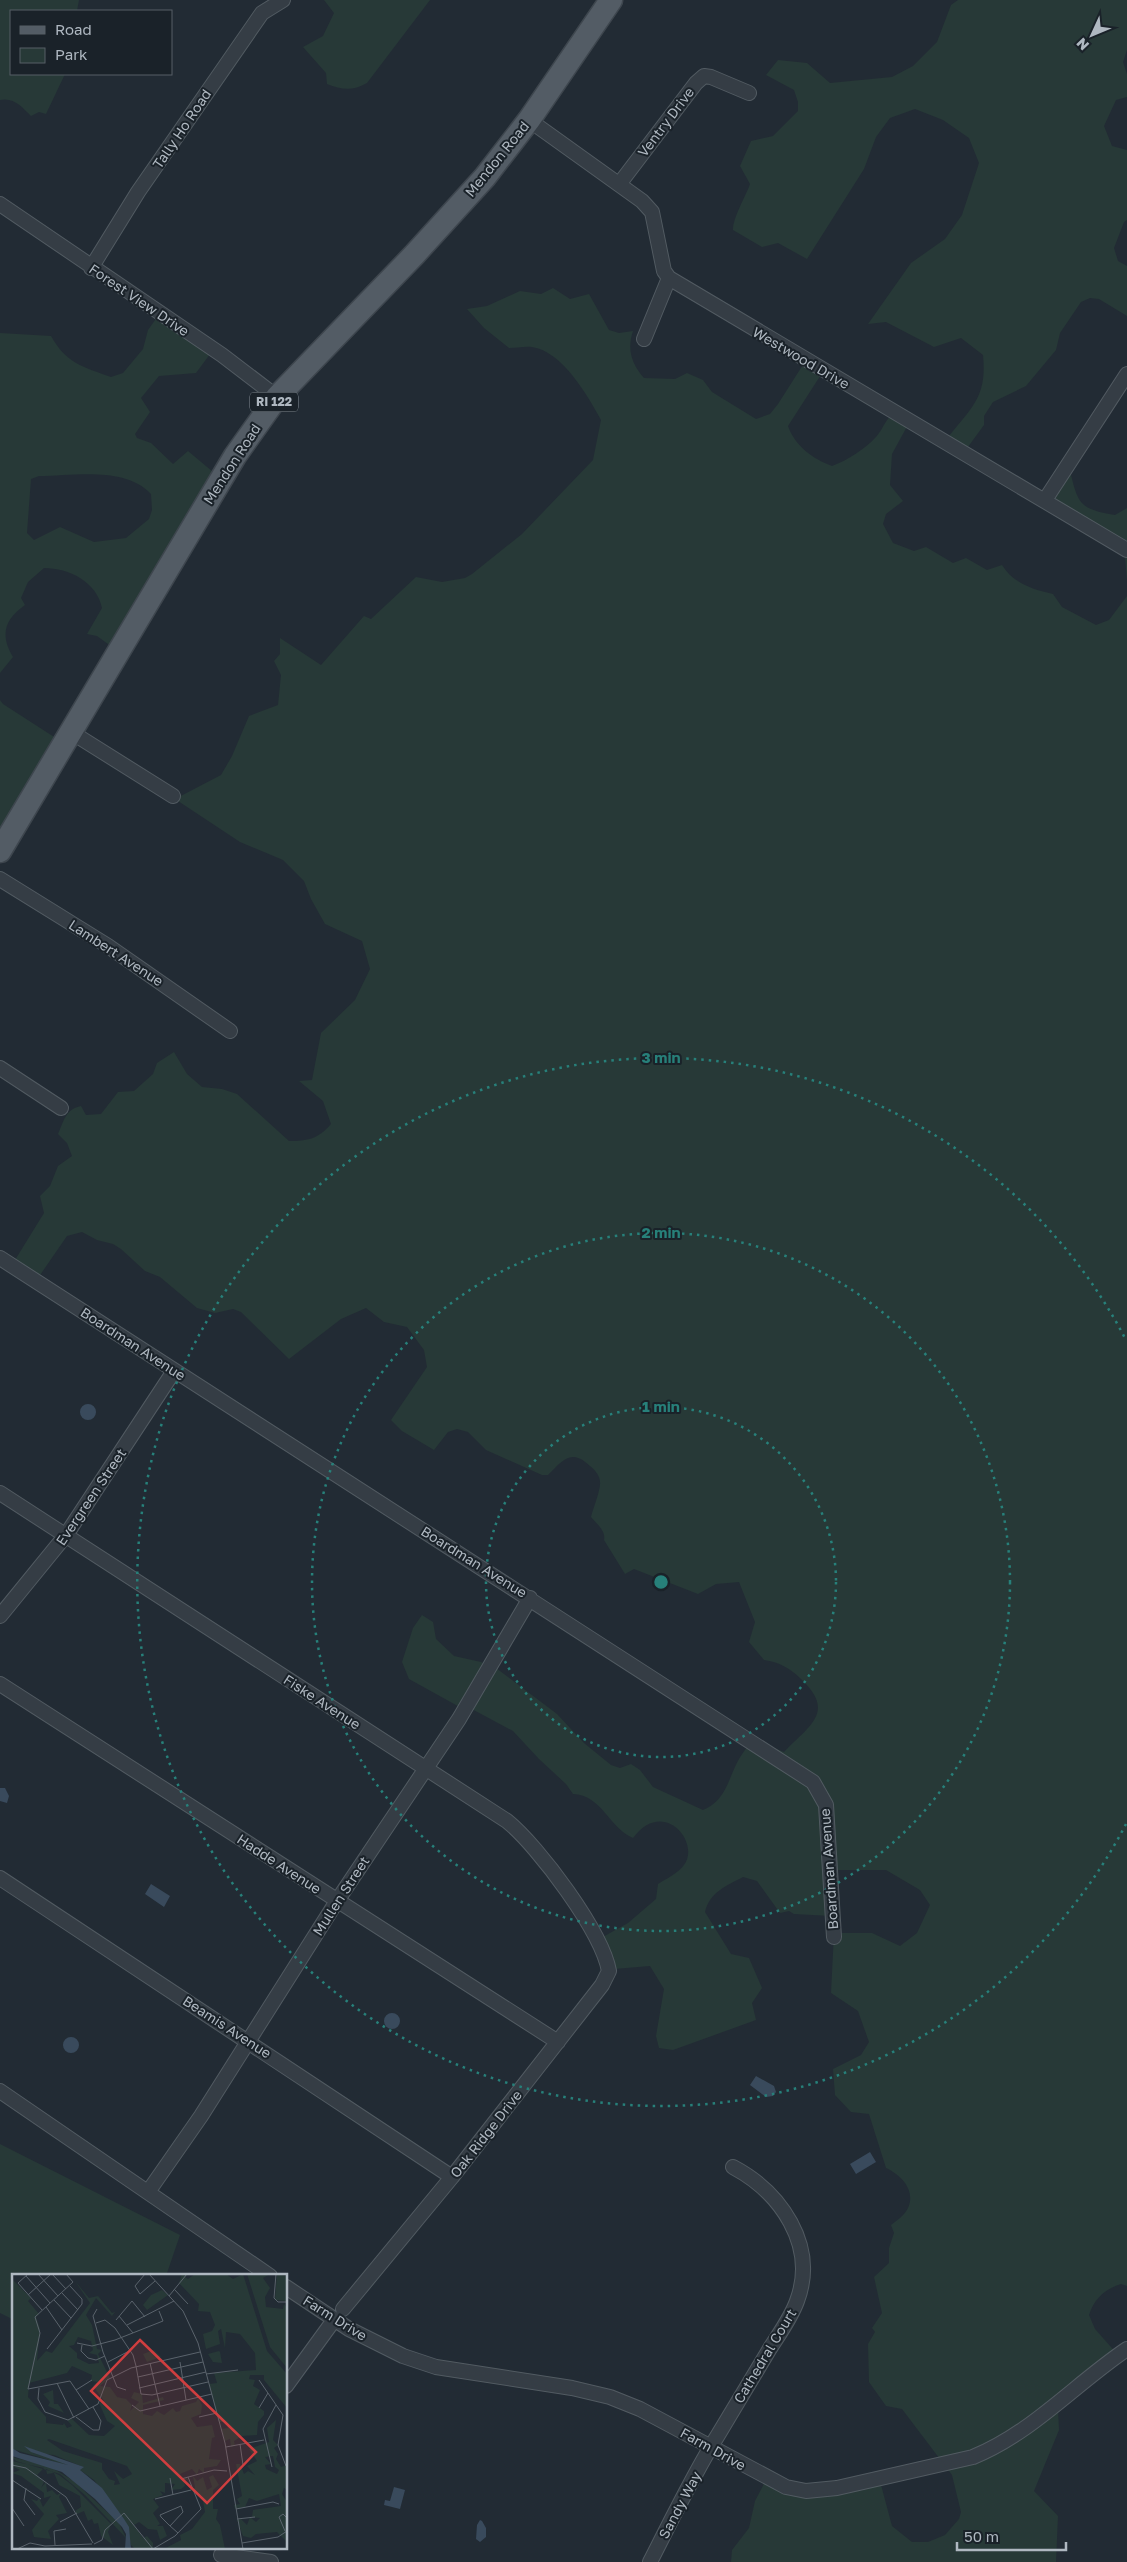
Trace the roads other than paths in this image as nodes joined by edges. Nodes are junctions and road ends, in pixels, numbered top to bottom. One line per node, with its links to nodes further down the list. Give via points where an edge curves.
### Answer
1 (283, 0): 7 (street, Tally Ho Road, via 262,13 138,192)
2 (611, 0): 4 (main road, Mendon Road / RI 122)
3 (749, 93): 5 (street, Ventry Drive, via 704,76)
4 (529, 120): 5 (street); 11 (main road, Mendon Road / RI 122, via 485,177 415,254)
5 (620, 183): 8 (street, via 652,212)
6 (0, 204): 7 (street, Forest View Drive)
7 (91, 268): 11 (street, Forest View Drive, via 222,355)
8 (668, 278): 9 (street); 12 (street, Westwood Drive)
9 (644, 339)
10 (1127, 374): 12 (street)
11 (277, 397): 14 (main road, Mendon Road / RI 122, via 235,456)
12 (1045, 500): 13 (street, Westwood Drive)
13 (1127, 550)
14 (70, 732): 15 (street); 16 (main road, Mendon Road / RI 122)
15 (173, 796)
16 (0, 851)
17 (0, 879): 18 (street, Lambert Avenue, via 108,946)
18 (230, 1031)
19 (0, 1068): 20 (street)
20 (61, 1108)
21 (0, 1258): 22 (street, Boardman Avenue)
22 (174, 1372): 24 (street, Evergreen Street); 25 (street, Boardman Avenue)
23 (0, 1493): 24 (street, Fiske Avenue)
24 (66, 1535): 26 (street, Evergreen Street); 28 (street, Fiske Avenue)
25 (530, 1598): 28 (street, Mullen Street, via 459,1719); 31 (street, Boardman Avenue, via 813,1782 826,1805)
26 (0, 1616)
27 (0, 1684): 30 (street, Hadde Avenue)
28 (425, 1769): 30 (street, Mullen Street); 32 (street, Fiske Avenue, via 491,1809 522,1833 553,1871)
29 (0, 1878): 33 (street, Beamis Avenue)
30 (337, 1901): 33 (street, Mullen Street); 34 (street, Hadde Avenue)
31 (834, 1937)
32 (604, 1951): 34 (street, Oak Ridge Drive, via 609,1971 602,1985)
33 (249, 2041): 37 (street, Beamis Avenue); 38 (street, Mullen Street)
34 (558, 2042): 37 (street, Oak Ridge Drive)
35 (0, 2091): 38 (street)
36 (733, 2166): 44 (street, Cathedral Court, via 769,2191 789,2218 801,2251 801,2284 791,2315)
37 (452, 2176): 41 (street, Oak Ridge Drive)
38 (148, 2192): 39 (street)
39 (267, 2274)
40 (288, 2288): 41 (street, Farm Drive)
41 (338, 2314): 43 (street, Oak Ridge Drive); 44 (street, Farm Drive, via 385,2348 436,2367 610,2397)
42 (1127, 2349): 44 (street, Farm Drive, via 1011,2438 973,2457 837,2488 806,2490 775,2482)
43 (288, 2383)
44 (710, 2447): 47 (street, Sandy Way)
45 (221, 2555): 46 (street)
46 (271, 2562)
47 (650, 2562)

